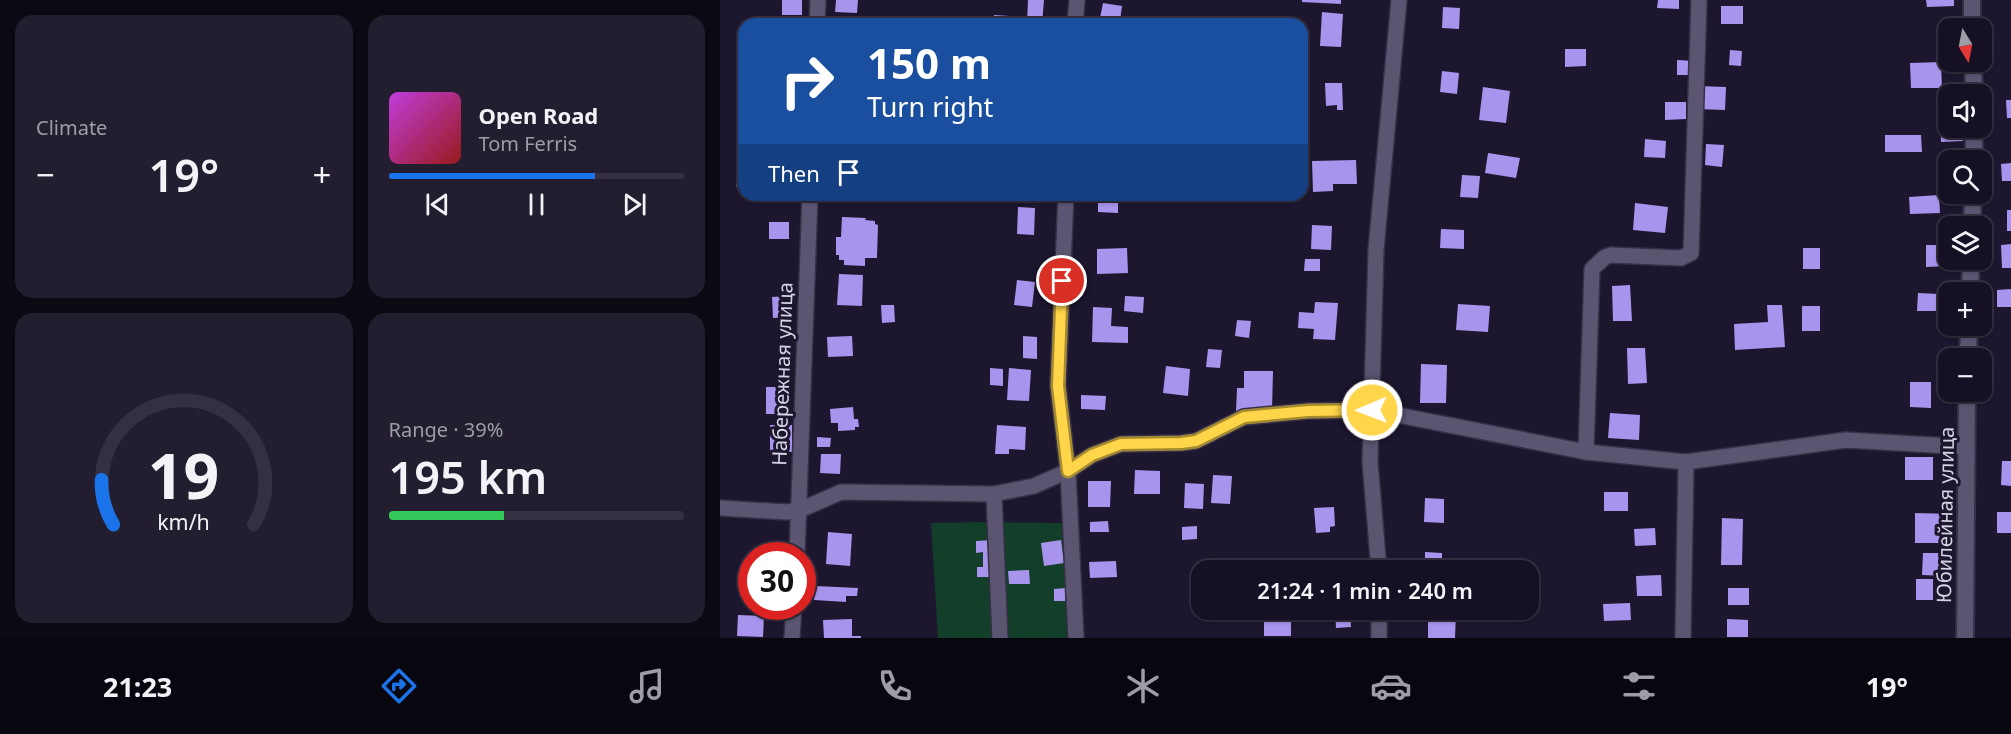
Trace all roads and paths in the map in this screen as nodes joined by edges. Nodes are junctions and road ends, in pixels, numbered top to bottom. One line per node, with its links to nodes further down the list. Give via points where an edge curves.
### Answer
1 (818, 0): 6 (street)
2 (1077, 0): 7 (street)
3 (1399, 0): 12 (street, via 1376,250)
4 (1699, 0): 14 (street, via 1691,253 1681,258 1611,255 1592,269)
5 (1972, 0): 8 (street)
6 (817, 18)
7 (1076, 18)
8 (1972, 18)
9 (810, 201): 19 (street, Набережная улица)
10 (1066, 201): 16 (street, via 1058,386)
11 (1967, 402): 13 (street, Юбилейная улица)
12 (1372, 410): 14 (street); 16 (street, via 1244,417 1196,441 1121,444 1092,455); 21 (street, via 1370,462)
13 (1967, 447): 15 (street, via 1846,440); 29 (street, Юбилейная улица)
14 (1586, 452): 15 (street)
15 (1686, 462): 28 (street)
16 (1068, 471): 17 (street, via 1034,486); 26 (street)
17 (994, 494): 19 (street, via 841,492); 25 (street)
18 (720, 508): 19 (street)
19 (800, 510): 20 (street, Набережная улица)
20 (798, 542)
21 (1378, 560)
22 (793, 620): 24 (street)
23 (1379, 620): 27 (street)
24 (792, 638)
25 (1000, 638)
26 (1076, 638)
27 (1379, 638)
28 (1683, 638)
29 (1965, 638)

